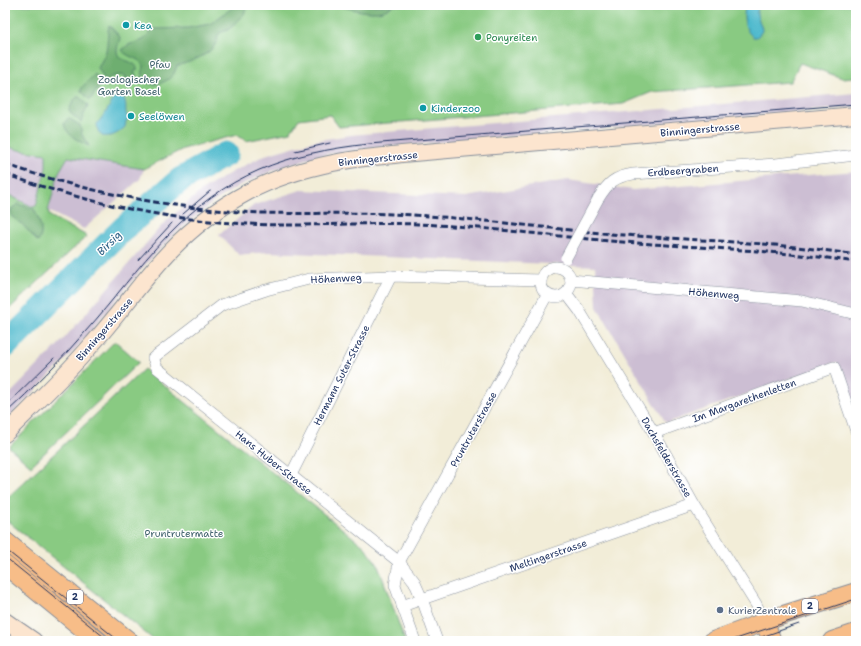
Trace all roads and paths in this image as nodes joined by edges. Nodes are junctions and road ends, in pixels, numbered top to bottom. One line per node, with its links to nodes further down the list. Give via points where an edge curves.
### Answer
1 (856, 116): 13 (main road, Binningerstrasse, via 402,154 334,162 280,177 234,200 185,236 92,344)
2 (856, 155): 3 (street, Erdbeergraben, bridge, via 776,164 622,175 608,184 598,199)
3 (564, 263): 5 (street, via 548,269); 6 (street)
4 (391, 276): 5 (street, Höhenweg); 10 (street, Höhenweg, via 309,279 222,305); 14 (street, Hermann Suter-Strasse)
5 (540, 280): 8 (street)
6 (571, 280): 7 (street); 9 (street, Höhenweg, via 802,301)
7 (566, 293): 8 (street, via 557,297); 12 (street, Dachsfelderstrasse)
8 (548, 295): 17 (street, Pruntruterstrasse)
9 (856, 314)
10 (153, 358): 14 (street, Hans Huber-Strasse, via 157,368)
11 (856, 431): 12 (street, Im Margarethenletten, via 834,367)
12 (654, 433): 15 (street, Dachsfelderstrasse)
13 (5, 434)
14 (291, 475): 17 (street, Hans Huber-Strasse)
15 (694, 505): 20 (street, Meltingerstrasse); 23 (street, Dachsfelderstrasse, via 756,604)
16 (5, 541): 27 (main road, 2)
17 (399, 562): 20 (street, via 414,581); 21 (street, Pruntruterstrasse, via 395,586)
18 (7, 567): 26 (main road, 2)
19 (856, 592): 23 (main road, 2, via 782,615)
20 (422, 599): 21 (street, Meltingerstrasse); 29 (street)
21 (402, 606): 28 (street, Pruntruterstrasse)
22 (5, 621): 25 (main road)
23 (765, 623): 30 (main road, 2); 31 (main road)
24 (856, 633): 32 (main road)
25 (34, 641)
26 (98, 641)
27 (129, 641)
28 (415, 641)
29 (437, 641)
30 (713, 641)
31 (772, 641)
32 (832, 641)

